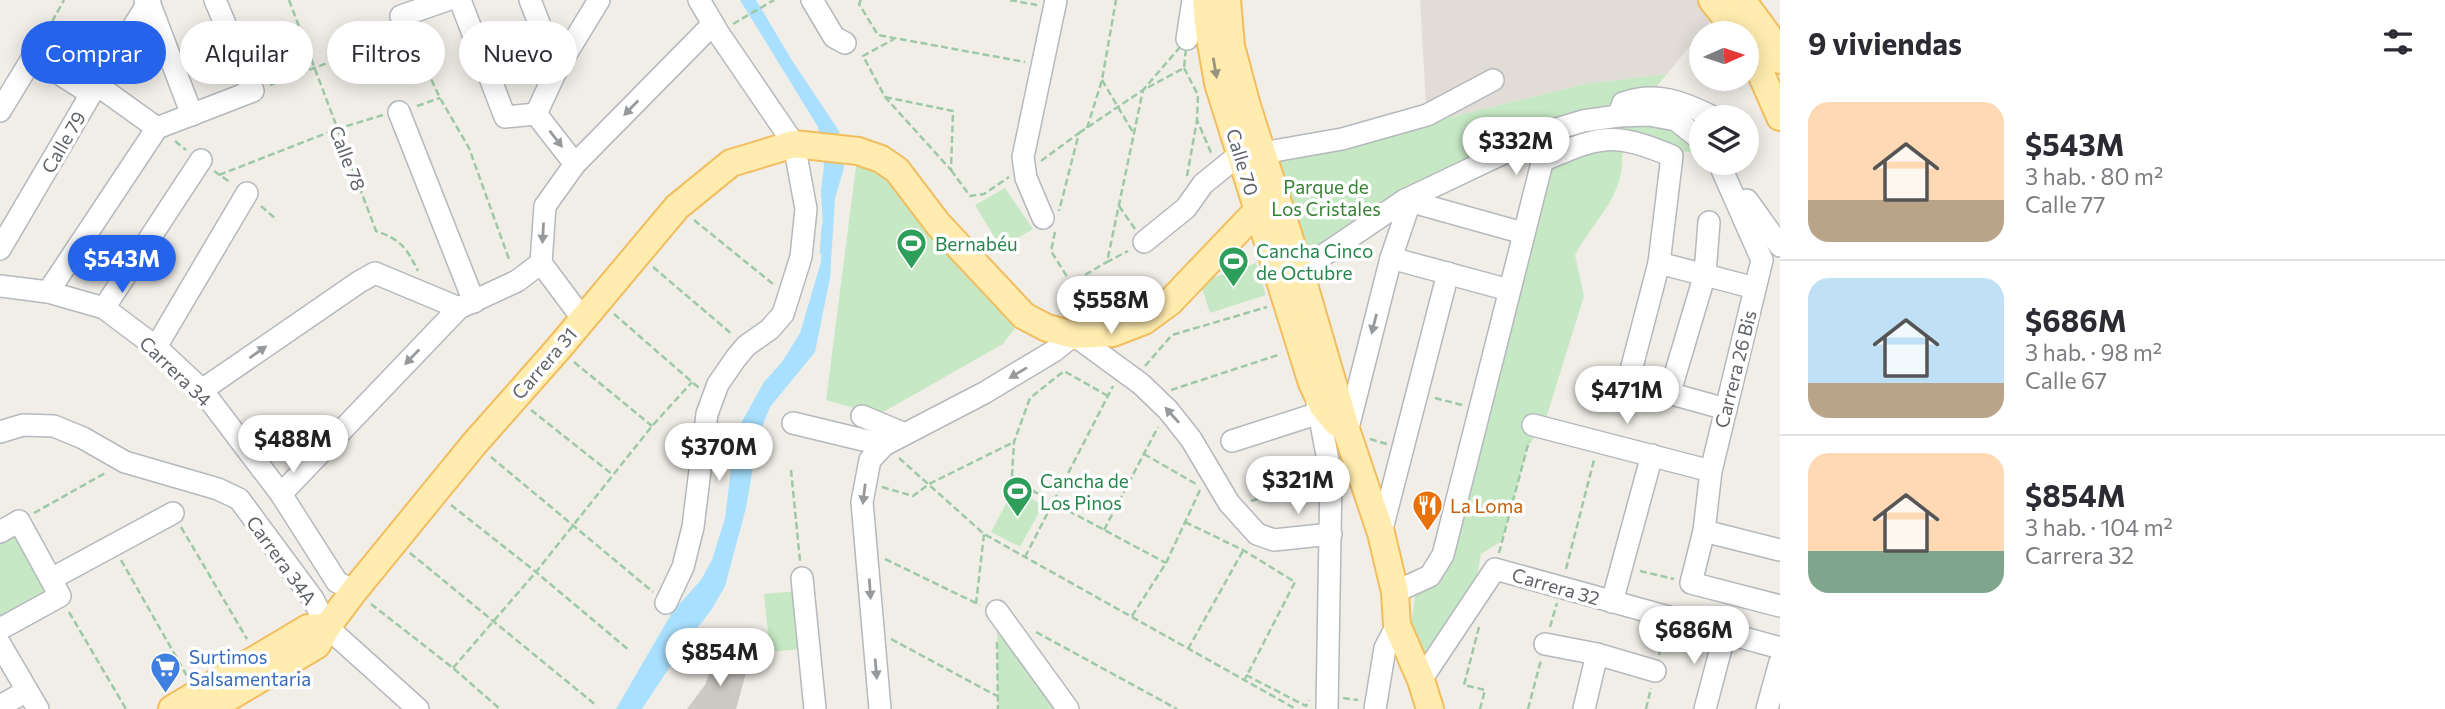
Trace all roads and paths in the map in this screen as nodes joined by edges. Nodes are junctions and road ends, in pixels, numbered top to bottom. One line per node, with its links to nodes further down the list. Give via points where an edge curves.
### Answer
1 (64, 0): 23 (path)
2 (215, 0): 44 (street)
3 (289, 0): 34 (path, Calle 78)
4 (447, 0): 21 (street)
5 (460, 0): 51 (street, via 505,117)
6 (530, 0): 24 (street)
7 (599, 0): 27 (street)
8 (699, 0): 26 (street)
9 (774, 0): 22 (path)
10 (812, 0): 30 (street, via 834,37)
11 (861, 0): 28 (path, via 859,4 878,35)
12 (1010, 0): 20 (path)
13 (1116, 0): 38 (path)
14 (1193, 0): 29 (street)
15 (1206, 0): 64 (main road, Calle 70, one-way to 64, via 1218,83)
16 (1227, 0): 64 (main road, Calle 70)
17 (1712, 0): 25 (main road)
18 (1742, 0): 31 (main road)
19 (148, 1): 42 (street, Calle 79); 52 (street)
20 (1055, 4): 33 (street)
21 (401, 16): 46 (path)
22 (743, 17)
23 (53, 21)
24 (538, 21)
25 (1729, 21)
26 (713, 24): 63 (street); 67 (street, one-way to 67)
27 (577, 36)
28 (894, 39): 33 (path); 45 (path, via 863,56)
29 (1187, 39): 35 (path); 43 (path)
30 (845, 43)
31 (1780, 60)
32 (327, 63): 34 (path)
33 (1042, 65): 69 (street, via 1024,146)
34 (314, 68): 44 (path); 58 (path, Calle 78)
35 (1184, 68): 43 (path); 55 (path, via 1198,95)
36 (1759, 69): 54 (main road)
37 (9, 75): 49 (street)
38 (1102, 80): 48 (path); 57 (path)
39 (1493, 80): 64 (street, via 1427,115 1342,139)
40 (83, 84): 42 (street)
41 (550, 84): 51 (street)
42 (94, 90): 56 (street); 86 (street, Calle 79)
43 (1143, 90): 48 (path); 62 (path)
44 (253, 91): 52 (street)
45 (885, 96): 68 (path); 68 (path, via 953,111)
46 (440, 98): 50 (path); 95 (path, via 469,148)
47 (1689, 106): 53 (street, via 1642,96 1623,103)
48 (1117, 108): 57 (path); 62 (path)
49 (0, 111)
50 (399, 112): 58 (path); 103 (street)
51 (536, 114): 67 (street, one-way to 67)
52 (192, 115): 56 (street)
53 (1618, 116): 59 (street, via 1676,120); 60 (street)
54 (1780, 117)
55 (1197, 120): 70 (path); 79 (path)
56 (157, 128): 65 (path); 99 (street)
57 (1087, 128): 61 (path)
58 (337, 129): 71 (path); 100 (path, Calle 78, via 376,232 395,238 407,250)
59 (1689, 130)
60 (1550, 131): 66 (street); 76 (street)
61 (1079, 133): 69 (path); 81 (path)
62 (1134, 134): 77 (path)
63 (799, 144): 78 (main road, Carrera 31, via 731,163); 101 (street, via 806,209 801,257); 106 (main road, Carrera 31, via 858,151 897,170 938,224 1024,316)
64 (1249, 145): 70 (street); 75 (main road, Calle 70)
65 (201, 160): 71 (path); 104 (street)
66 (1542, 161): 83 (street); 91 (street, via 1589,141 1614,138 1642,143 1672,156)
67 (575, 164): 90 (street, one-way to 90, via 545,206)
68 (951, 170): 69 (path, via 970,196 984,194)
69 (1025, 170): 81 (street)
70 (1219, 171): 79 (street)
71 (219, 175): 74 (path)
72 (1725, 175): 97 (street, Carrera 26 Bis, via 1762,260)
73 (1729, 175): 85 (street)
74 (247, 193): 80 (path); 108 (street)
75 (1266, 201): 92 (main road, Calle 70); 102 (main road, Calle 70); 106 (main road, Carrera 31, via 1153,316 1113,333)
76 (1408, 201): 83 (street); 88 (street); 92 (street)
77 (1119, 206): 84 (path); 89 (path)
78 (677, 207): 87 (main road, Carrera 31); 101 (path)
79 (1180, 213): 84 (street)
80 (277, 220)
81 (1050, 221): 89 (path, via 1051,251 1071,283)
82 (1709, 222): 94 (street)
83 (1522, 233): 98 (street)
84 (1144, 242): 89 (path)
85 (1780, 246)
86 (0, 249)
87 (637, 254): 105 (main road, Carrera 31); 107 (path)
88 (1391, 258): 93 (street); 127 (street, one-way to 127)
89 (1107, 262)
90 (541, 263): 95 (street); 105 (street)
91 (1659, 263): 94 (street); 115 (street, via 1628,382)
92 (1300, 271): 127 (main road, Calle 70)
93 (1448, 273): 98 (street); 114 (street)
94 (1705, 274): 97 (street); 115 (street)
95 (517, 281): 103 (street)
96 (0, 285): 99 (street, Carrera 34)
97 (1755, 288): 121 (street, Carrera 26 Bis)
98 (1509, 290): 120 (street)
99 (48, 292): 104 (street, Carrera 34)
100 (430, 296): 103 (street); 113 (street, one-way to 100, via 375,273)
101 (789, 296): 107 (street, via 779,321)
102 (1287, 301): 109 (main road, Calle 70); 111 (path, via 1172,335)
103 (466, 305): 144 (street, one-way to 144)
104 (104, 308): 108 (street, Carrera 34)
105 (590, 309): 110 (main road, Carrera 31); 125 (path, via 692,382)
106 (1074, 335): 111 (street); 128 (street, one-way to 128, via 984,393)
107 (747, 346): 171 (street, via 718,384 707,414 693,527 683,567)
108 (156, 348): 113 (street, Carrera 34)
109 (1301, 348): 112 (path); 118 (main road, Calle 70)
110 (558, 349): 117 (main road, Carrera 31); 125 (path)
111 (1127, 375): 116 (path); 119 (street)
112 (1187, 384)
113 (202, 390): 144 (street, Carrera 34)
114 (1418, 394): 120 (path); 133 (street)
115 (1669, 395): 121 (street)
116 (1108, 396): 130 (path, via 1064,371 1030,397); 146 (path)
117 (515, 397): 131 (main road, Carrera 31); 139 (path)
118 (1317, 402): 127 (main road, Calle 70); 129 (street); 140 (street)
119 (1168, 410): 134 (path); 156 (street, one-way to 119, via 1191,439)
120 (1479, 410): 169 (street, via 1443,555 1430,576)
121 (1726, 410): 138 (street, Carrera 26 Bis)
122 (862, 416): 128 (street)
123 (793, 423): 132 (street)
124 (1533, 425): 135 (street)
125 (652, 426): 139 (path)
126 (0, 432): 136 (street, Carrera 34A, via 23,425 54,426)
127 (1347, 432): 133 (path); 153 (main road, Calle 70)
128 (905, 434): 132 (street)
129 (1232, 441)
130 (1014, 442): 142 (path); 146 (path, via 1013,476)
131 (474, 444): 143 (main road, Carrera 31); 149 (path)
132 (884, 444): 141 (street, via 870,460); 142 (path)
133 (1404, 450): 153 (street)
134 (1144, 454): 148 (path, via 1202,487); 151 (path)
135 (1652, 455): 138 (street); 163 (street)
136 (125, 462): 150 (path); 178 (street, Carrera 34A, via 239,499 313,600)
137 (791, 470): 165 (path)
138 (1711, 471): 152 (street, Carrera 26 Bis)
139 (613, 475): 149 (path)
140 (1331, 476): 145 (path); 155 (street)
141 (865, 482): 142 (path, via 913,496); 159 (street, one-way to 159, via 862,502)
142 (929, 484): 154 (path)
143 (435, 492): 157 (main road, Carrera 31); 164 (path)
144 (281, 494): 168 (street, Carrera 34, via 337,582)
145 (1251, 501)
146 (1052, 502): 151 (path); 161 (path)
147 (173, 513): 158 (street); 189 (path)
148 (1185, 522): 156 (path); 162 (path)
149 (573, 524): 164 (path); 171 (path)
150 (9, 527): 167 (street)
151 (1104, 530): 162 (path)
152 (1704, 531): 160 (street); 166 (street, Carrera 26 Bis)
153 (1381, 533): 169 (main road, Calle 70)
154 (984, 534): 159 (path, via 976,604); 161 (path)
155 (1331, 534): 156 (street); 199 (street)
156 (1249, 540): 185 (path); 193 (path, via 1295,582)
157 (394, 541): 168 (main road, Carrera 31); 176 (path)
158 (113, 545): 167 (street); 198 (path)
159 (867, 549): 180 (street, one-way to 180)
160 (1780, 550)
161 (1026, 557): 174 (path)
162 (1166, 563): 174 (path)
163 (1622, 567): 166 (path); 170 (street)
164 (536, 572): 176 (path); 187 (path)
165 (802, 578): 207 (street)
166 (1691, 583): 172 (street)
167 (55, 587): 179 (street); 203 (path)
168 (354, 591): 178 (main road, Carrera 31); 191 (path)
169 (1395, 592): 177 (main road, Calle 70)
170 (1612, 601): 175 (street, Carrera 32); 195 (street, Carrera 32, via 1495,569)
171 (666, 603)
172 (1780, 606)
173 (997, 611): 196 (path); 210 (street)
174 (1132, 616): 185 (path)
175 (1670, 617): 182 (street, Carrera 32); 192 (path)
176 (494, 620): 191 (path); 201 (path)
177 (1397, 625): 195 (main road, Calle 70); 202 (street, via 1385,648)
178 (327, 627): 189 (main road, via 308,628); 198 (main road, Carrera 31, via 317,645); 205 (street, Carrera 34A)
179 (0, 629)
180 (873, 629): 196 (path); 208 (street, one-way to 208)
181 (1033, 631): 211 (path)
182 (1725, 633): 186 (street, Carrera 32); 215 (street)
183 (0, 644): 197 (street)
184 (1545, 644): 188 (street)
185 (1188, 649): 194 (path)
186 (1780, 649)
187 (630, 650)
188 (1597, 654): 192 (street); 214 (street)
189 (258, 657): 198 (main road)
190 (1780, 662): 216 (street)
191 (453, 668): 206 (path)
192 (1655, 671)
193 (1246, 675): 194 (path); 199 (path)
194 (1244, 680): 212 (path)
195 (1421, 680): 213 (main road, Calle 70)
196 (997, 696): 209 (path)
197 (33, 700): 200 (street)
198 (203, 701): 204 (main road)
199 (1320, 703): 202 (path)
200 (0, 706)
201 (597, 706)
202 (1375, 706)
203 (126, 709)
204 (172, 709)
205 (418, 709)
206 (500, 709)
207 (815, 709)
208 (880, 709)
209 (998, 709)
210 (1068, 709)
211 (1177, 709)
212 (1296, 709)
213 (1430, 709)
214 (1584, 709)
215 (1705, 709)
216 (1767, 709)

